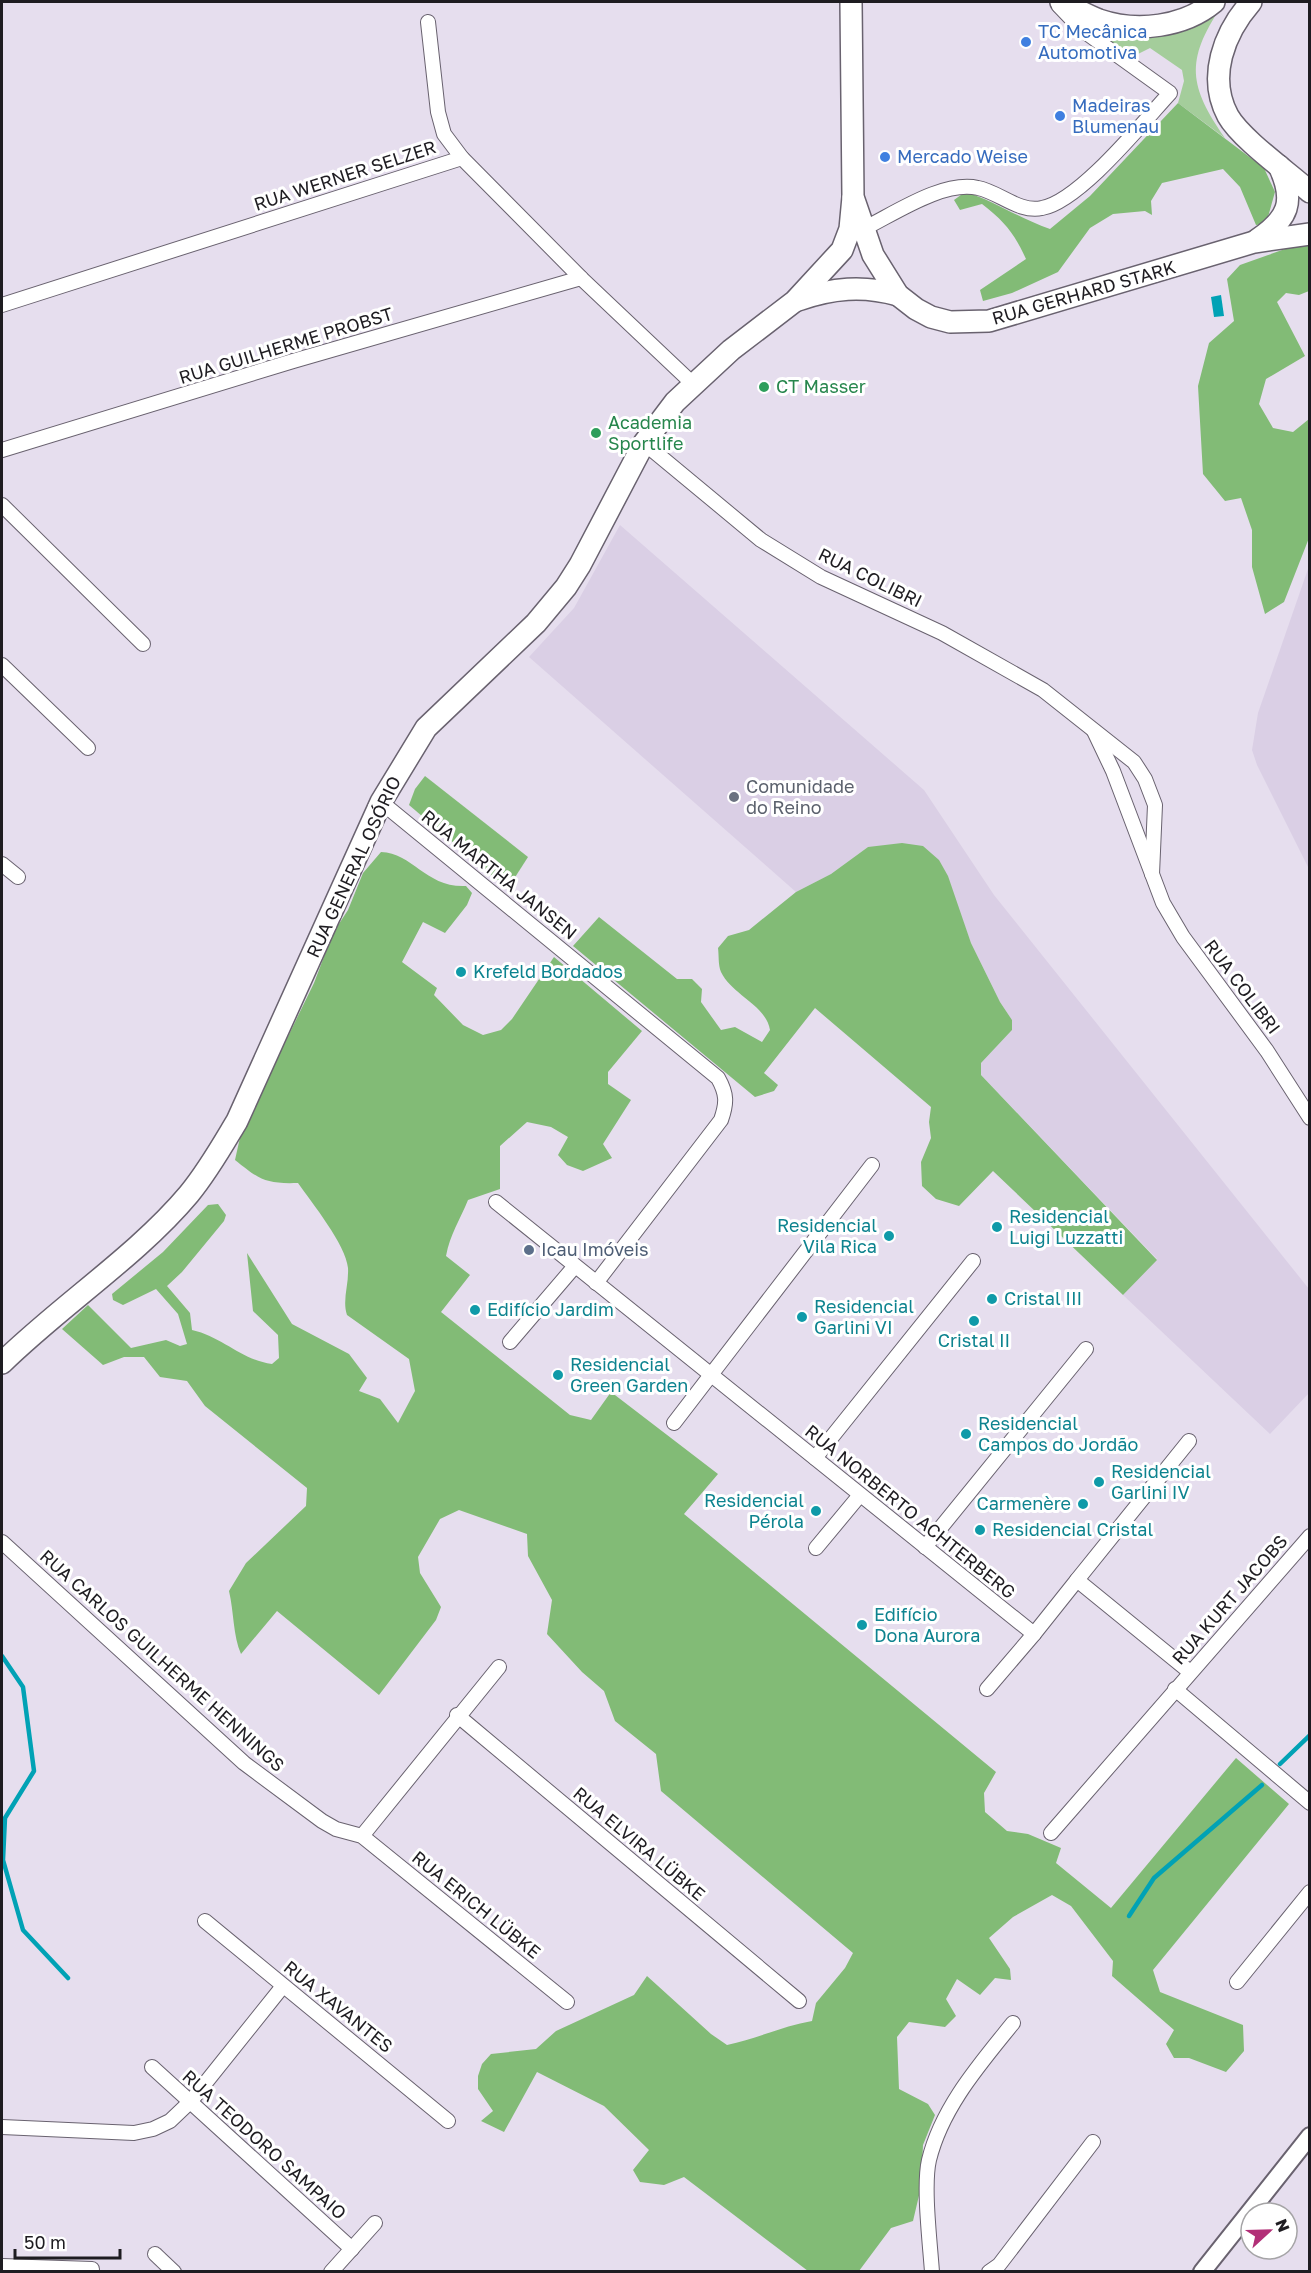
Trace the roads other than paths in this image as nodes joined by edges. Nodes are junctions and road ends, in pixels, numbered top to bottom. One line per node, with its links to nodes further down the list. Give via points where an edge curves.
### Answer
1 (851, 2): 10 (main road, RUA GERHARD STARK)
2 (1054, 2): 11 (street, via 1081,29 1170,93 1107,161 1052,205 1024,208 979,188 963,186 942,190)
3 (1061, 2): 4 (main road, via 1099,20 1139,28 1178,22)
4 (1214, 2)
5 (1251, 2): 8 (main road, via 1226,37 1218,79 1221,100 1229,118)
6 (428, 22): 7 (street, via 438,112 444,134)
7 (462, 158): 14 (street, RUA WERNER SELZER); 17 (street, RUA WERNER SELZER)
8 (1277, 162): 9 (main road); 13 (main road, RUA GERHARD STARK, via 1289,202 1274,228)
9 (1310, 192)
10 (853, 197): 11 (main road, RUA GERHARD STARK); 16 (main road, RUA GENERAL OSÓRIO, via 850,229 842,250)
11 (864, 229): 15 (main road, RUA GERHARD STARK, via 880,269)
12 (1310, 234): 13 (main road, RUA GERHARD STARK)
13 (1254, 242): 15 (main road, RUA GERHARD STARK, via 989,321 950,322 931,317)
14 (581, 278): 18 (street, RUA WERNER SELZER); 20 (street, RUA GUILHERME PROBST)
15 (898, 295): 16 (main road, RUA GENERAL OSÓRIO, via 877,289 840,289)
16 (795, 301): 18 (main road, RUA GENERAL OSÓRIO)
17 (2, 305)
18 (692, 383): 19 (main road, RUA GENERAL OSÓRIO)
19 (644, 443): 24 (street, RUA COLIBRI, via 761,540 821,577 942,633 1043,690); 28 (main road, RUA GENERAL OSÓRIO, via 566,587 536,623 426,728)
20 (2, 450)
21 (2, 505): 22 (street)
22 (143, 644)
23 (2, 665): 25 (street)
24 (1092, 727): 26 (street, RUA COLIBRI); 27 (street, RUA COLIBRI)
25 (88, 748)
26 (1134, 762): 27 (street); 29 (street, RUA COLIBRI, via 1155,806)
27 (1113, 771): 30 (street, RUA COLIBRI)
28 (381, 802): 39 (street, RUA MARTHA JANSEN, via 718,1078 724,1089 727,1104 721,1120); 42 (main road, RUA GENERAL OSÓRIO, via 237,1121 213,1162 188,1195 144,1237)
29 (1156, 819): 30 (street, via 1139,825); 32 (street, RUA COLIBRI)
30 (1131, 823): 32 (street, RUA COLIBRI)
31 (2, 864): 33 (street)
32 (1152, 874): 34 (street, RUA COLIBRI, via 1183,937 1268,1051)
33 (18, 877)
34 (1310, 1118)
35 (872, 1165): 43 (street)
36 (496, 1202): 38 (street)
37 (973, 1261): 46 (street)
38 (575, 1266): 39 (street); 40 (street)
39 (596, 1283): 43 (street, RUA NORBERTO ACHTERBERG)
40 (510, 1342)
41 (1086, 1349): 50 (street)
42 (5, 1354)
43 (711, 1375): 44 (street); 46 (street, RUA NORBERTO ACHTERBERG)
44 (674, 1424)
45 (1189, 1441): 52 (street)
46 (814, 1458): 47 (street, RUA NORBERTO ACHTERBERG)
47 (860, 1495): 50 (street, RUA NORBERTO ACHTERBERG); 51 (street)
48 (1310, 1536): 55 (street, RUA KURT JACOBS)
49 (2, 1542): 61 (street, RUA CARLOS GUILHERME HENNINGS, via 244,1763 322,1821)
50 (925, 1547): 53 (street, RUA NORBERTO ACHTERBERG)
51 (816, 1548)
52 (1077, 1580): 53 (street); 55 (street)
53 (1034, 1634): 56 (street)
54 (499, 1666): 58 (street)
55 (1190, 1672): 57 (street, RUA KURT JACOBS)
56 (987, 1689)
57 (1175, 1689): 59 (street, RUA KURT JACOBS); 60 (street)
58 (457, 1715): 61 (street); 66 (street, RUA ELVIRA LÜBKE)
59 (1310, 1803)
60 (1051, 1833)
61 (362, 1836): 67 (street, RUA ERICH LÜBKE)
62 (1310, 1892): 64 (street)
63 (205, 1921): 65 (street, RUA XAVANTES)
64 (1237, 1982)
65 (283, 1986): 70 (street); 71 (street, RUA XAVANTES)
66 (798, 2001)
67 (567, 2002)
68 (1013, 2023): 82 (street, via 949,2110 929,2161)
69 (152, 2067): 70 (street, RUA TEODORO SAMPAIO)
70 (191, 2101): 72 (street, via 170,2121 134,2133); 76 (street, RUA TEODORO SAMPAIO)
71 (448, 2121)
72 (2, 2127)
73 (1310, 2136): 84 (street)
74 (1093, 2142): 83 (street, via 999,2265)
75 (375, 2223): 76 (street)
76 (352, 2249): 81 (street)
77 (155, 2254): 80 (street)
78 (2, 2266): 79 (street)
79 (92, 2269)
80 (174, 2271)
81 (331, 2271)
82 (932, 2271)
83 (989, 2271)
84 (1202, 2271)

